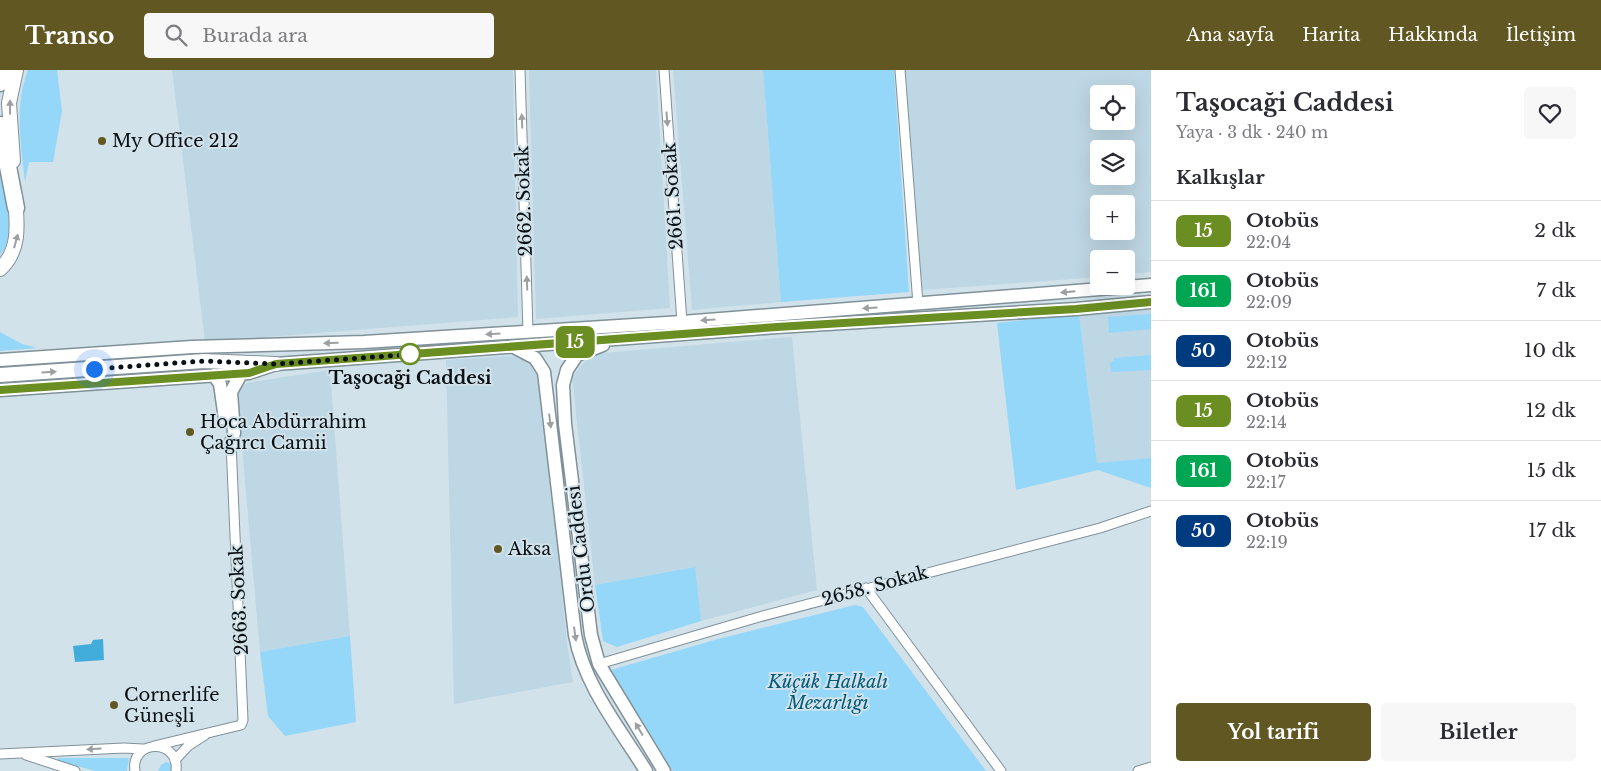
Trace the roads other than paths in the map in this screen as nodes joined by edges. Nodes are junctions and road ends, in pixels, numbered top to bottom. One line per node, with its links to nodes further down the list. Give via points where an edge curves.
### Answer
1 (4, 70): 6 (highway)
2 (16, 70): 8 (main road, one-way to 2, via 9,102)
3 (520, 70): 14 (street, 2662. Sokak, one-way to 3)
4 (664, 70): 13 (street, 2661. Sokak, one-way to 13)
5 (900, 70): 12 (street)
6 (0, 83)
7 (0, 125): 8 (highway)
8 (16, 208): 9 (main road, one-way to 8, via 12,253 18,232)
9 (0, 269)
10 (1151, 285): 12 (main road, one-way to 12)
11 (1151, 302): 12 (main road, via 1076,309)
12 (919, 310): 13 (main road, one-way to 13); 15 (main road, via 777,327)
13 (682, 322): 14 (main road)
14 (528, 332): 17 (main road, one-way to 17, via 364,342 192,347)
15 (617, 339): 16 (main road); 26 (main road, Ordu Caddesi, via 578,356 567,370 563,385 591,635)
16 (514, 347): 18 (main road); 37 (main road, Ordu Caddesi, one-way to 37, via 535,358 544,372 575,635 581,660)
17 (0, 360)
18 (276, 364): 19 (main road); 20 (main road, one-way to 18, via 204,361)
19 (241, 374): 21 (main road); 23 (main road, via 231,392 234,434)
20 (0, 375)
21 (214, 375): 22 (main road); 23 (main road, via 220,384)
22 (0, 390)
23 (231, 443): 27 (street, 2663. Sokak, via 244,714 241,725)
24 (1151, 511): 25 (street, 2658. Sokak, via 1100,528)
25 (866, 588): 26 (street, 2658. Sokak); 39 (street)
26 (599, 664): 38 (main road, Ordu Caddesi, one-way to 26)
27 (210, 732): 28 (street); 32 (street, via 188,746)
28 (154, 746): 29 (street); 32 (street, via 167,749)
29 (143, 750): 30 (street, one-way to 30); 35 (street, via 135,760)
30 (21, 753): 31 (street); 34 (street)
31 (0, 754)
32 (176, 759): 36 (street)
33 (1151, 767): 40 (street)
34 (75, 771)
35 (135, 771)
36 (177, 771)
37 (646, 771)
38 (664, 771)
39 (1001, 771)
40 (1138, 771)

